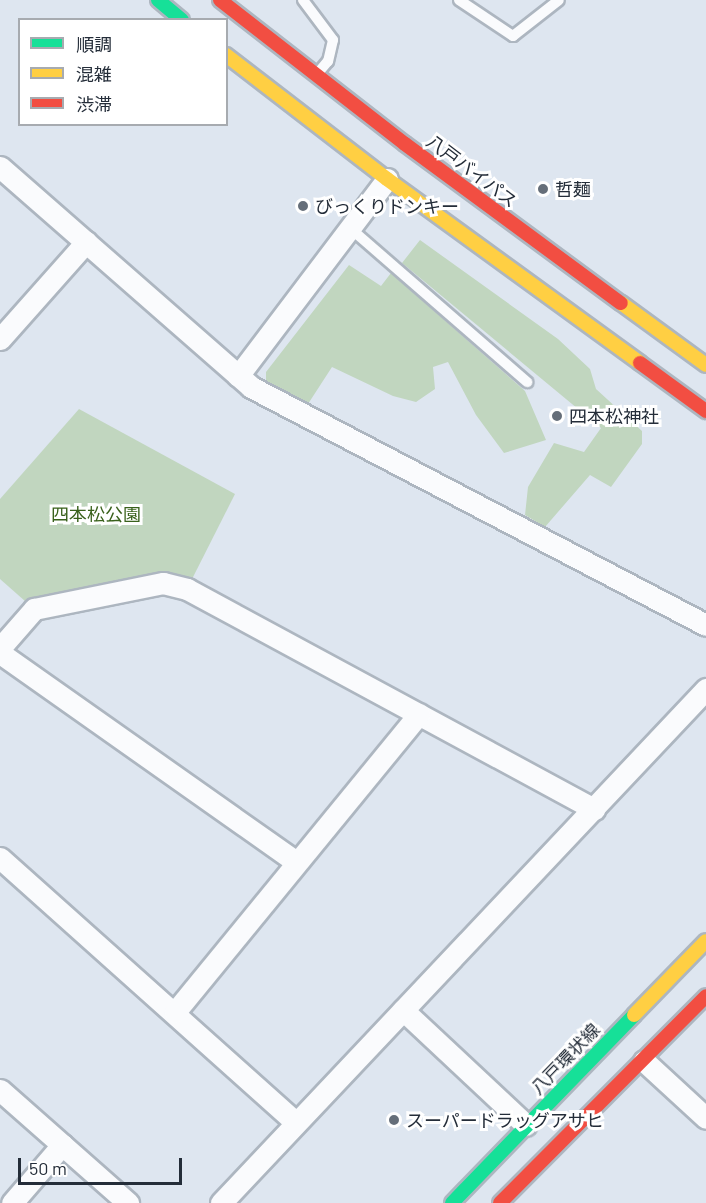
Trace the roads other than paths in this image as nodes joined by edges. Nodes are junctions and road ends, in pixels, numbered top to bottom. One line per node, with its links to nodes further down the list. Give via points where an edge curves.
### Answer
1 (158, 0): 6 (main road)
2 (220, 0): 8 (main road, 八戸バイパス)
3 (303, 0): 8 (lane, via 333,40 328,61)
4 (459, 0): 5 (lane, via 513,36)
5 (559, 0)
6 (180, 18)
7 (228, 57): 10 (main road)
8 (316, 75): 14 (main road, 八戸バイパス)
9 (0, 167): 12 (street)
10 (387, 179): 11 (street); 17 (main road)
11 (350, 228): 15 (street); 16 (lane)
12 (86, 243): 13 (street); 15 (street)
13 (0, 339)
14 (706, 365)
15 (238, 376): 18 (street, via 251,387)
16 (527, 382)
17 (706, 411)
18 (706, 625)
19 (0, 648): 22 (street, via 34,609 163,584 187,589)
20 (0, 653): 25 (street)
21 (706, 689): 23 (street)
22 (419, 714): 23 (street); 25 (street)
23 (594, 809): 28 (street)
24 (0, 858): 29 (street)
25 (296, 862): 29 (street)
26 (706, 941): 34 (main road, 八戸環状線)
27 (706, 996): 30 (main road)
28 (404, 1010): 33 (street); 34 (street)
29 (175, 1012): 33 (street)
30 (644, 1061): 32 (street); 40 (main road)
31 (0, 1090): 35 (street)
32 (706, 1118)
33 (296, 1123): 38 (street)
34 (526, 1125): 39 (main road, 八戸環状線)
35 (62, 1145): 36 (street); 37 (street)
36 (12, 1203)
37 (128, 1203)
38 (221, 1203)
39 (452, 1203)
40 (500, 1203)

